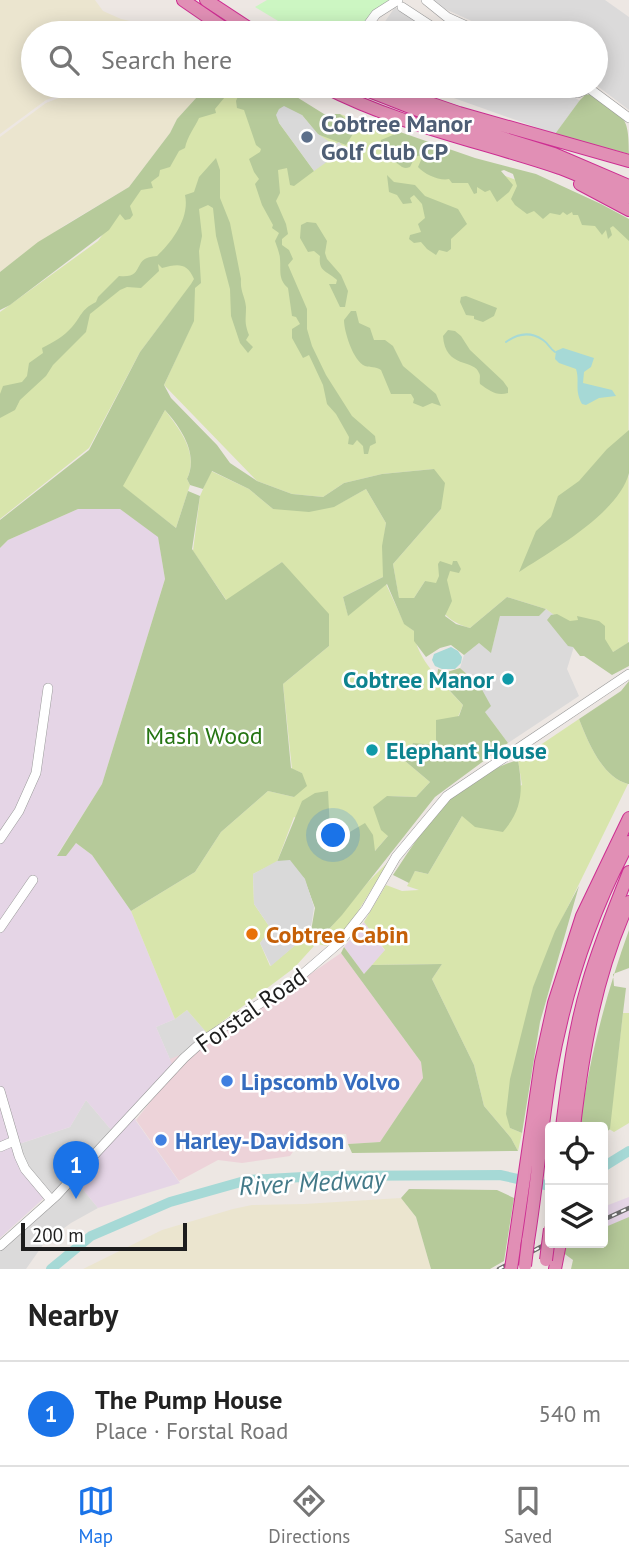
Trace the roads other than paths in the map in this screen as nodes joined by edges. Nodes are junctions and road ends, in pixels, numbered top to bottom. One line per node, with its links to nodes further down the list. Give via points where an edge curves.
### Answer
1 (183, 0): 5 (highway)
2 (206, 0): 6 (highway)
3 (426, 0): 9 (street)
4 (400, 4): 7 (street); 8 (street)
5 (213, 21)
6 (238, 21)
7 (371, 21)
8 (424, 21)
9 (457, 21)
10 (350, 98): 16 (highway)
11 (387, 98): 21 (highway, via 554,154)
12 (415, 98): 15 (highway)
13 (419, 98): 15 (highway)
14 (602, 98): 17 (street)
15 (432, 104): 19 (highway)
16 (389, 115): 18 (highway); 20 (highway, via 443,141)
17 (629, 118)
18 (523, 157): 20 (highway); 22 (highway)
19 (629, 161)
20 (561, 176): 23 (highway)
21 (629, 186)
22 (629, 197)
23 (629, 210)
24 (629, 674): 39 (street, Forstal Road, via 447,796 396,857 366,909 340,942 296,980 204,1040)
25 (48, 688): 27 (street, via 36,773)
26 (629, 818): 34 (highway, via 586,906 561,978 543,1048)
27 (0, 839)
28 (629, 842): 34 (highway, via 585,942)
29 (629, 872): 35 (highway, via 587,985 577,1031)
30 (33, 880): 32 (street)
31 (629, 902): 36 (highway, via 601,975)
32 (0, 928)
33 (0, 1091): 37 (street)
34 (538, 1119): 40 (highway)
35 (569, 1122)
36 (569, 1122)
37 (14, 1141): 38 (street); 39 (street, via 25,1169)
38 (0, 1147)
39 (51, 1200): 41 (street, Forstal Road)
40 (525, 1235): 45 (highway, bridge); 46 (highway, bridge, via 514,1248)
41 (0, 1246)
42 (549, 1248): 44 (highway, bridge)
43 (559, 1249): 44 (highway)
44 (548, 1266)
45 (524, 1268)
46 (511, 1269)

